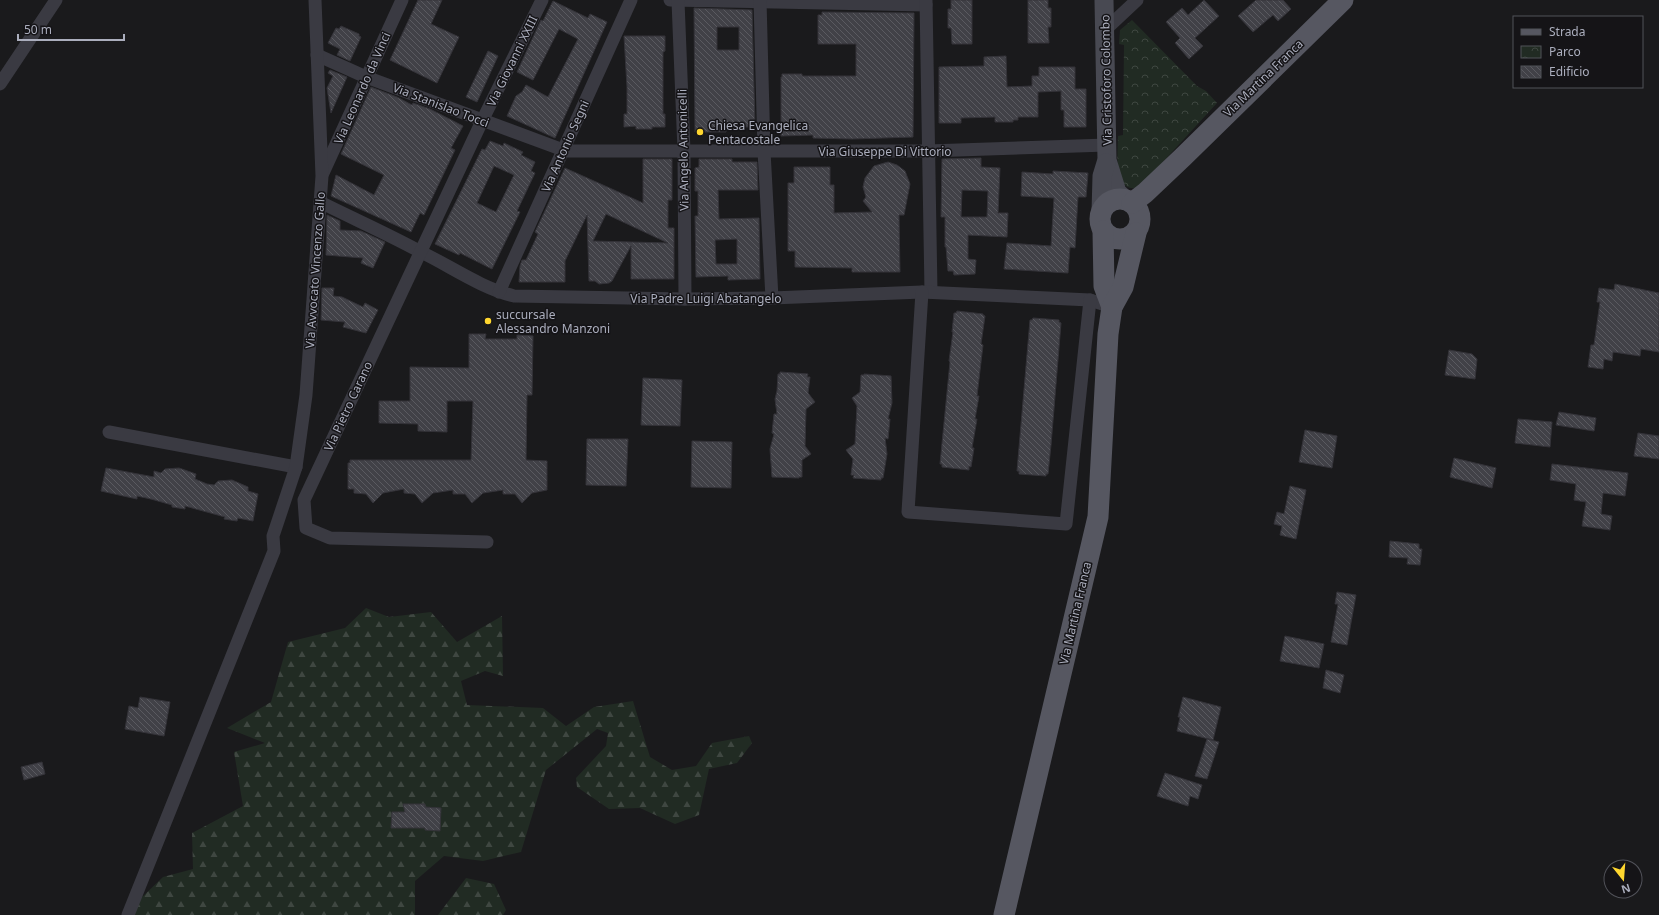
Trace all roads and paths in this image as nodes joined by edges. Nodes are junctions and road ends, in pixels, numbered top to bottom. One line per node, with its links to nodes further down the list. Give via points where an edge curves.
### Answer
1 (56, 0): 15 (street)
2 (315, 0): 13 (street, Via Avvocato Vincenzo Gallo)
3 (402, 0): 14 (street, Via Leonardo da Vinci)
4 (542, 0): 16 (street, Via Giovanni XXIII)
5 (631, 0): 17 (street, Via Antonio Segni)
6 (674, 0): 10 (street); 18 (street, Via Angelo Antonicelli)
7 (1104, 0): 12 (street, Via Cristoforo Colombo)
8 (1137, 0): 12 (street)
9 (1343, 0): 22 (main road, Via Martina Franca)
10 (760, 1): 11 (street); 19 (street)
11 (926, 3): 20 (street)
12 (1105, 30): 21 (street, Via Cristoforo Colombo)
13 (317, 55): 14 (street, Via Stanislao Tocci); 23 (street, Via Avvocato Vincenzo Gallo)
14 (366, 77): 16 (street, Via Stanislao Tocci); 23 (street, Via Leonardo da Vinci)
15 (0, 84)
16 (482, 121): 17 (street, Via Stanislao Tocci); 28 (street, Via Pietro Carano)
17 (565, 151): 18 (street, Via Giuseppe Di Vittorio); 29 (street, Via Antonio Segni)
18 (684, 151): 19 (street, Via Giuseppe Di Vittorio); 32 (street, Via Angelo Antonicelli)
19 (764, 151): 20 (street, Via Giuseppe Di Vittorio); 31 (street)
20 (928, 151): 21 (street, Via Giuseppe Di Vittorio); 30 (street)
21 (1107, 153): 24 (street, Via Cristoforo Colombo, via 1117,192); 26 (street, Via Cristoforo Colombo, via 1102,176)
22 (1183, 157): 24 (main road, Via Martina Franca, via 1145,193); 27 (main road, Via Martina Franca)
23 (322, 176): 25 (street, Via Avvocato Vincenzo Gallo)
24 (1129, 201): 26 (main road, via 1114,200 1104,207); 27 (main road, via 1139,211)
25 (320, 202): 28 (street, Via Padre Luigi Abatangelo); 36 (street, Via Avvocato Vincenzo Gallo, via 306,396)
26 (1102, 221): 27 (main road, via 1108,235 1119,240 1131,237); 34 (main road, Via Martina Franca, via 1104,286)
27 (1138, 228): 34 (main road, Via Martina Franca, via 1123,287)
28 (421, 252): 29 (street, Via Padre Luigi Abatangelo); 37 (street, Via Pietro Carano, via 304,500 306,528 330,538)
29 (499, 292): 32 (street, Via Padre Luigi Abatangelo, via 514,296)
30 (926, 292): 31 (street, Via Padre Luigi Abatangelo); 33 (street, Via Padre Luigi Abatangelo); 33 (street, via 908,512 1066,524)
31 (772, 298): 32 (street, Via Padre Luigi Abatangelo)
32 (685, 299)
33 (1090, 300): 34 (street, Via Padre Luigi Abatangelo)
34 (1112, 306): 39 (main road, Via Martina Franca, via 1108,334 1098,517)
35 (109, 432): 36 (street)
36 (296, 467): 38 (street, Via Avvocato Vincenzo Gallo, via 273,536 274,551)
37 (487, 542)
38 (128, 915)
39 (1004, 915)

